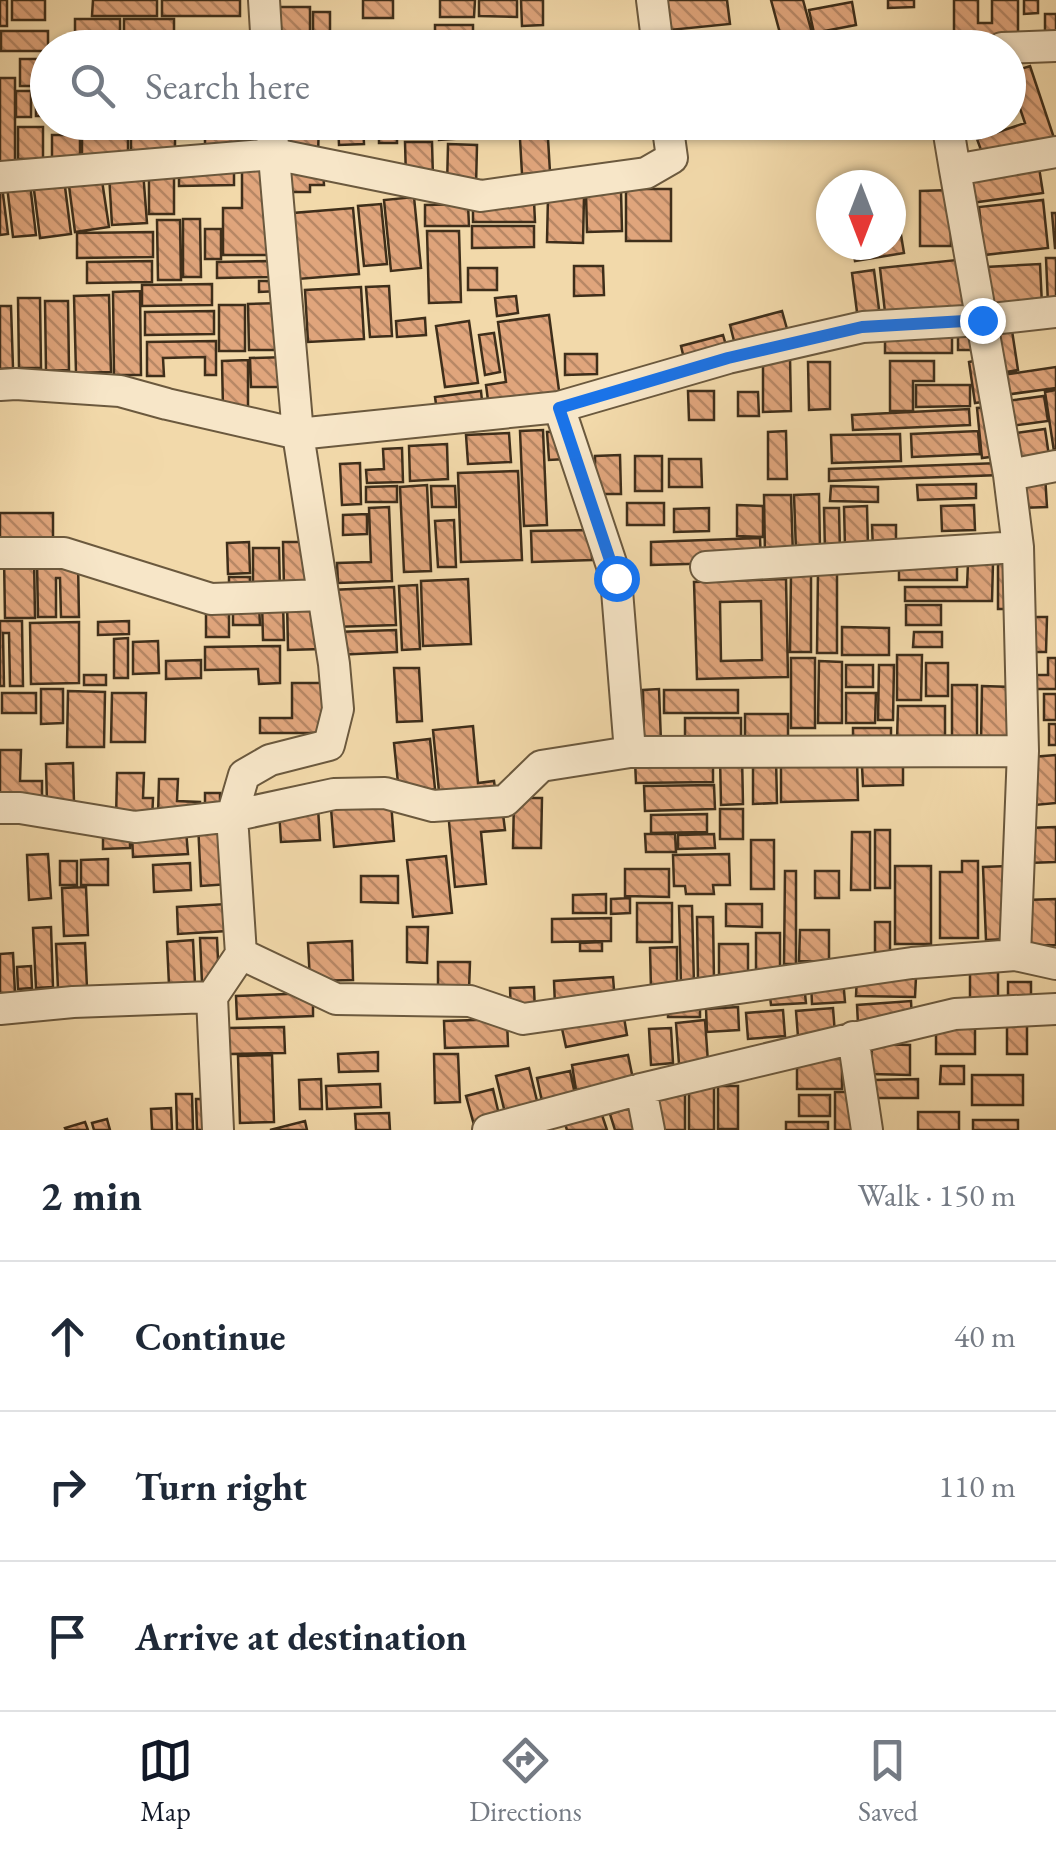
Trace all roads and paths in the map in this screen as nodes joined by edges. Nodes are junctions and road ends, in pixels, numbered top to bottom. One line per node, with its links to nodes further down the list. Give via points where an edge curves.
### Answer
1 (264, 0): 3 (street)
2 (652, 0): 4 (street)
3 (266, 30)
4 (656, 30)
5 (1056, 46): 6 (street)
6 (1026, 47)
7 (273, 140): 11 (street)
8 (670, 140): 11 (street, via 672,158 646,173 480,196)
9 (950, 140): 12 (street)
10 (1056, 152): 12 (street)
11 (274, 154): 13 (street); 18 (street)
12 (955, 170): 15 (street)
13 (0, 177)
14 (1056, 312): 15 (street)
15 (982, 320): 17 (street, via 862,327); 20 (street)
16 (0, 385): 18 (street, via 120,390)
17 (559, 408): 18 (street); 26 (street, via 616,578)
18 (298, 434): 24 (street)
19 (1056, 466): 20 (street)
20 (1009, 475): 21 (street)
21 (1018, 548): 23 (street); 25 (street)
22 (0, 553): 24 (street, via 64,553 212,599)
23 (706, 568)
24 (324, 595): 28 (street, via 338,709 329,745 270,760 244,775)
25 (1023, 751): 26 (street); 30 (street)
26 (630, 752): 28 (street, via 541,766 505,801 433,806 385,794 334,794)
27 (0, 808): 28 (street, via 136,827)
28 (232, 816): 29 (street)
29 (241, 954): 30 (street, via 336,1000 470,1001 523,1018 912,963); 32 (street)
30 (1015, 955): 31 (street)
31 (1056, 964)
32 (212, 997): 33 (street); 37 (street)
33 (0, 1009)
34 (1056, 1009): 35 (street, via 955,1014)
35 (853, 1037): 36 (street); 40 (street)
36 (640, 1090): 38 (street); 39 (street)
37 (218, 1130)
38 (488, 1130)
39 (649, 1130)
40 (867, 1130)

